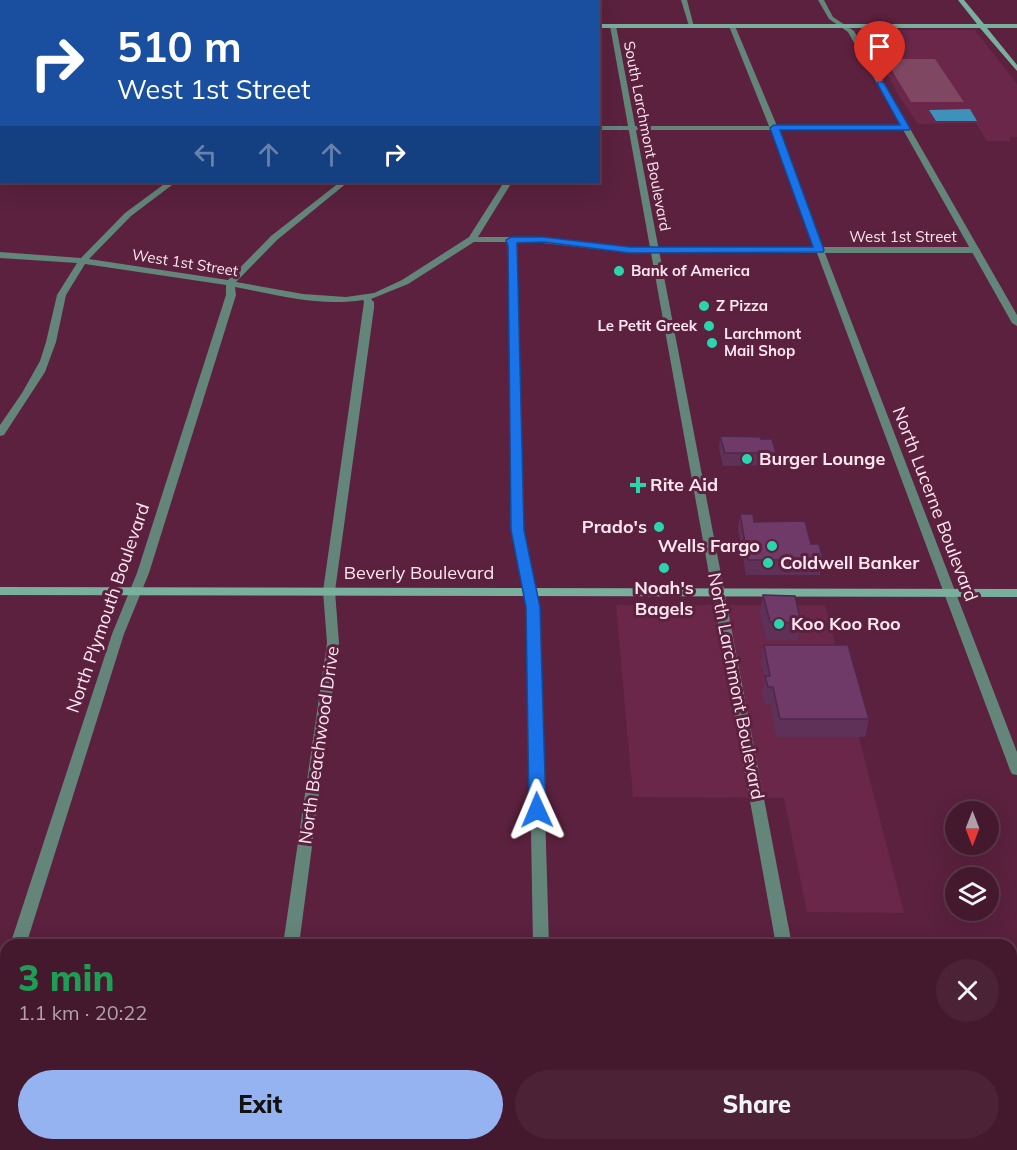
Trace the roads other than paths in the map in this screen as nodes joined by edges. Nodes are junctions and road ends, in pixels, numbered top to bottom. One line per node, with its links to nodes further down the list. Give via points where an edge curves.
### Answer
1 (684, 0): 6 (street)
2 (821, 0): 8 (street, via 831,18)
3 (961, 0): 9 (main road)
4 (600, 26): 5 (main road)
5 (613, 26): 6 (main road); 13 (street, South Larchmont Boulevard)
6 (692, 26): 7 (main road)
7 (732, 26): 8 (main road); 14 (street, North Lucerne Boulevard)
8 (842, 26): 9 (main road); 15 (street, via 851,31)
9 (982, 26): 10 (main road); 11 (main road)
10 (1017, 26)
11 (1017, 69)
12 (600, 128): 13 (street)
13 (633, 128): 14 (street); 23 (street, South Larchmont Boulevard)
14 (774, 128): 15 (street); 21 (street, North Lucerne Boulevard)
15 (906, 128): 22 (street)
16 (171, 183): 25 (street, via 122,220)
17 (343, 183): 26 (street, via 274,238)
18 (507, 183): 19 (street)
19 (472, 239): 20 (street, West 1st Street); 27 (street, West 1st Street, via 412,279)
20 (511, 240): 23 (street, West 1st Street); 33 (street, via 518,530)
21 (819, 250): 22 (street, West 1st Street); 23 (street, West 1st Street); 35 (street, North Lucerne Boulevard)
22 (976, 250): 28 (street)
23 (656, 251): 34 (street, North Larchmont Boulevard)
24 (0, 255): 25 (street, West 1st Street)
25 (85, 261): 26 (street, West 1st Street); 29 (street, via 64,289 49,351)
26 (230, 283): 27 (street, West 1st Street, via 330,300); 31 (street, North Plymouth Boulevard, via 231,295)
27 (364, 297): 32 (street, North Beachwood Drive, via 369,308)
28 (1017, 323)
29 (0, 433)
30 (0, 591): 31 (main road, Beverly Boulevard)
31 (136, 591): 32 (main road, Beverly Boulevard); 38 (street, North Plymouth Boulevard, via 118,633)
32 (329, 591): 33 (main road, Beverly Boulevard); 39 (street, North Beachwood Drive, via 333,643)
33 (530, 591): 34 (main road, Beverly Boulevard); 40 (street)
34 (719, 592): 35 (main road, Beverly Boulevard); 41 (street, North Larchmont Boulevard)
35 (950, 593): 36 (main road, Beverly Boulevard); 37 (street, North Lucerne Boulevard)
36 (1017, 593)
37 (1017, 770)
38 (20, 939)
39 (292, 939)
40 (541, 939)
41 (783, 939)

